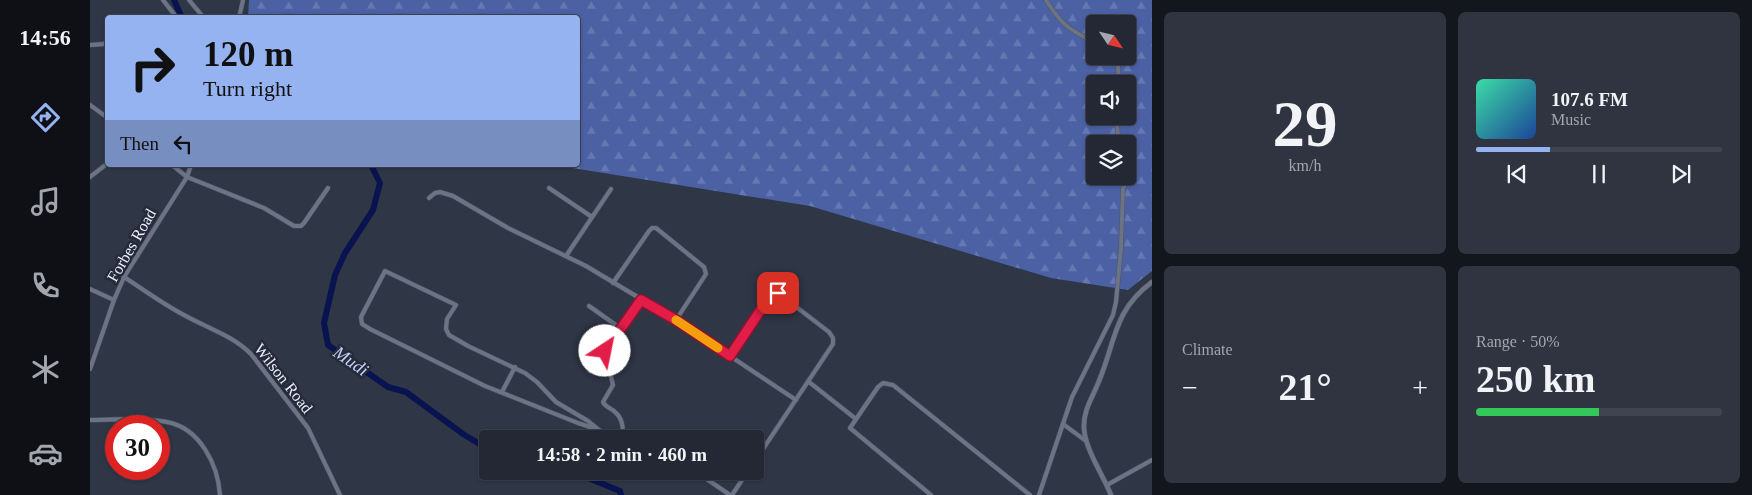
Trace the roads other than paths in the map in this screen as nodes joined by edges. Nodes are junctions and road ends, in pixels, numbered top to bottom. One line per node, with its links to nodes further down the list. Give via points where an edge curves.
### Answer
1 (163, 0): 5 (street)
2 (189, 0): 6 (street)
3 (243, 0): 7 (street)
4 (1046, 0): 8 (street, via 1057,18)
5 (174, 15)
6 (202, 15)
7 (240, 15)
8 (1086, 38)
9 (105, 43): 10 (street)
10 (90, 45)
11 (90, 105): 12 (street)
12 (105, 116)
13 (105, 165): 17 (street)
14 (175, 167): 16 (street)
15 (190, 167): 16 (street, Forbes Road)
16 (187, 176): 19 (street, via 264,208 294,226 304,223); 25 (street, Forbes Road)
17 (90, 177)
18 (1125, 185): 44 (street, via 1116,302 1072,397)
19 (328, 188)
20 (549, 188): 23 (street)
21 (611, 189): 23 (street)
22 (429, 198): 24 (street, via 440,192 453,196)
23 (592, 218): 24 (street)
24 (566, 256): 26 (street)
25 (124, 277): 29 (street, Forbes Road); 54 (street, Wilson Road, via 186,316 230,337 251,354 308,428)
26 (613, 282): 30 (street); 32 (street, via 649,231 656,228 706,271)
27 (1152, 282): 47 (street, via 1120,318 1102,374 1086,410)
28 (90, 289): 29 (street)
29 (114, 300): 37 (street, Forbes Road)
30 (641, 300): 32 (street); 33 (street)
31 (589, 306): 33 (street)
32 (676, 320): 35 (street)
33 (620, 328): 34 (street)
34 (606, 347): 38 (street); 46 (street, via 613,385 603,402 617,413)
35 (730, 356): 39 (street, via 766,302 778,293 833,338); 41 (street)
36 (515, 367): 40 (street); 40 (street, via 449,335 447,319 456,305 385,271 364,309 362,324); 45 (street, via 556,402)
37 (90, 369)
38 (590, 371)
39 (808, 382): 41 (street); 42 (street)
40 (502, 392): 45 (street)
41 (796, 400): 48 (street)
42 (856, 419): 56 (street, via 850,428); 57 (street, via 878,387 890,383)
43 (90, 420): 53 (street, via 167,422 185,429 213,463)
44 (1063, 424): 47 (street); 58 (street)
45 (598, 430)
46 (623, 430)
47 (1086, 441): 52 (street)
48 (764, 448)
49 (1152, 460): 52 (street)
50 (708, 480): 55 (street)
51 (742, 480): 55 (street)
52 (1107, 485): 59 (street)
53 (220, 495)
54 (340, 495)
55 (731, 495)
56 (931, 495)
57 (1030, 495)
58 (1039, 495)
59 (1111, 495)

